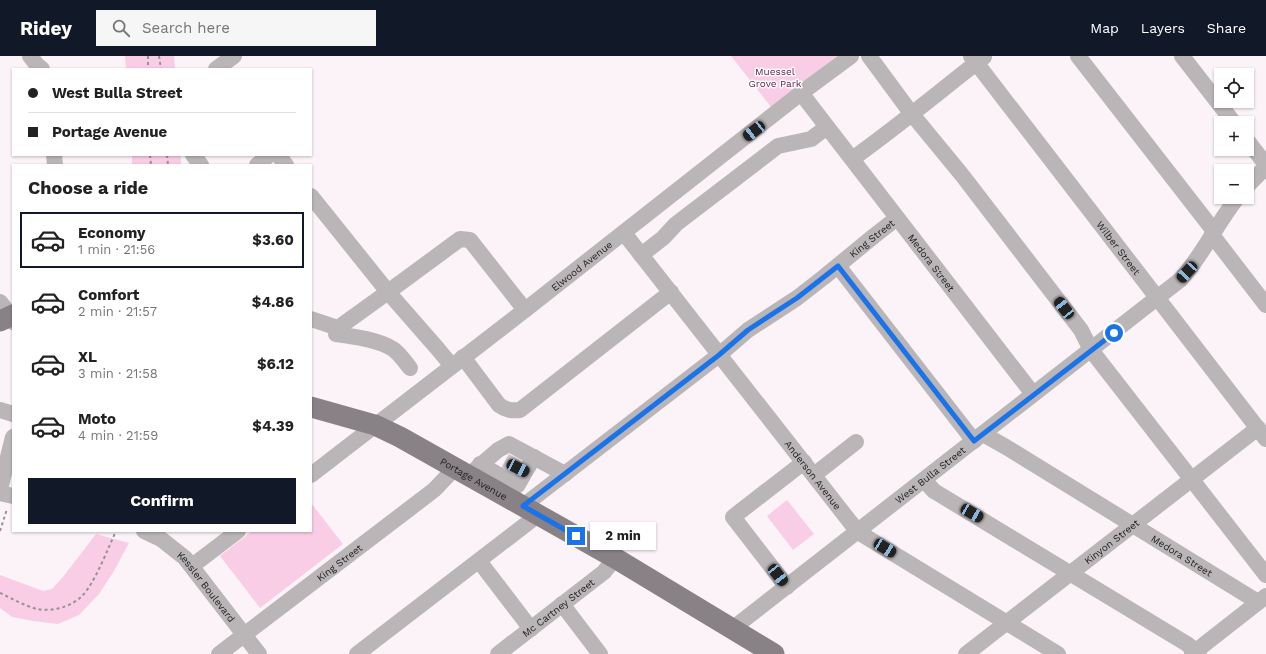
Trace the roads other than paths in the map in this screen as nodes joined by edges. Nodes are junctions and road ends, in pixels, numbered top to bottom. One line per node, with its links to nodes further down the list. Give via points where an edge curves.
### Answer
1 (30, 56): 9 (street)
2 (47, 56): 10 (street)
3 (234, 56): 11 (street)
4 (851, 56): 12 (street, Elwood Avenue)
5 (868, 56): 13 (street)
6 (1078, 56): 28 (street)
7 (1182, 56): 14 (street)
8 (977, 58): 13 (street); 33 (street, Wilber Street)
9 (41, 68)
10 (48, 68)
11 (217, 68)
12 (801, 93): 15 (street, Medora Street); 27 (street, Elwood Avenue)
13 (912, 113): 19 (street); 38 (street, via 1081,330)
14 (1229, 116)
15 (827, 127): 19 (street, Medora Street); 29 (street, via 811,140 778,146 676,224)
16 (1254, 150): 22 (street)
17 (269, 156): 20 (street)
18 (279, 156): 21 (street)
19 (852, 159): 26 (street, Medora Street)
20 (258, 164)
21 (285, 164)
22 (1266, 166): 23 (street)
23 (1254, 179)
24 (312, 197): 31 (street)
25 (1233, 204): 28 (street, West Bulla Street)
26 (897, 218): 30 (street, King Street); 42 (street, Medora Street)
27 (624, 233): 29 (street, Anderson Avenue); 35 (street, Elwood Avenue)
28 (1213, 233): 33 (street, West Bulla Street, via 1201,255 1187,272); 34 (street)
29 (641, 255): 32 (street, Anderson Avenue)
30 (838, 266): 39 (street, King Street, via 797,298 748,330); 48 (street)
31 (388, 292): 35 (street, via 460,239 470,240); 36 (street, via 338,328); 40 (street, via 437,348)
32 (671, 292): 39 (street, Anderson Avenue); 40 (street, via 520,410 505,410 499,406)
33 (1158, 298): 38 (street, West Bulla Street); 47 (street, Wilber Street)
34 (1266, 305)
35 (525, 310): 40 (street, Elwood Avenue)
36 (312, 319)
37 (336, 334): 41 (street, via 381,343 394,350)
38 (1091, 350): 42 (street, West Bulla Street); 57 (street)
39 (719, 355): 53 (street, Anderson Avenue); 55 (street, King Street)
40 (457, 362): 46 (street, Elwood Avenue)
41 (410, 368)
42 (1033, 394): 48 (street, West Bulla Street)
43 (312, 407): 46 (main road, Portage Avenue)
44 (0, 410): 45 (street)
45 (12, 414)
46 (375, 425): 52 (main road, Portage Avenue, via 400,437); 54 (street, Elwood Avenue)
47 (1262, 434): 57 (street, Kinyon Street)
48 (978, 437): 56 (street, West Bulla Street); 62 (street, Medora Street, via 1006,447)
49 (12, 441): 58 (street)
50 (856, 442): 53 (street)
51 (534, 457): 52 (street); 52 (street, via 508,444); 55 (street)
52 (492, 466): 60 (main road, Portage Avenue); 60 (street); 77 (street, King Street, via 434,490)
53 (809, 469): 65 (street, Anderson Avenue); 71 (street, via 733,517)
54 (312, 474)
55 (565, 474): 60 (street, King Street)
56 (924, 480): 65 (street, West Bulla Street); 69 (street, via 934,491)
57 (1192, 480): 62 (street, Kinyon Street); 70 (street)
58 (0, 489)
59 (0, 493): 61 (street)
60 (522, 501): 66 (main road, Portage Avenue); 67 (street, King Street)
61 (10, 503)
62 (1133, 525): 69 (street, Kinyon Street); 72 (street, Medora Street)
63 (146, 532): 68 (street, Kessler Boulevard, via 161,539)
64 (237, 532): 68 (street)
65 (858, 532): 71 (street, West Bulla Street); 74 (street, Anderson Avenue)
66 (615, 558): 73 (street, Mc Cartney Street, via 604,572); 76 (main road, Portage Avenue)
67 (479, 561): 75 (street); 81 (street, King Street)
68 (192, 566): 77 (street, Kessler Boulevard)
69 (1070, 573): 74 (street, Kinyon Street); 78 (street, via 1187,644)
70 (1266, 575)
71 (787, 587): 76 (street, West Bulla Street)
72 (1262, 599): 78 (street)
73 (562, 604): 75 (street, Mc Cartney Street); 83 (street)
74 (1007, 622): 85 (street, Kinyon Street); 86 (street, Anderson Avenue)
75 (530, 629): 82 (street, Mc Cartney Street)
76 (732, 629): 84 (main road, Portage Avenue)
77 (244, 635): 79 (street, King Street); 80 (street, Kessler Boulevard)
78 (1196, 653)
79 (219, 654)
80 (259, 654)
81 (357, 654)
82 (498, 654)
83 (600, 654)
84 (773, 654)
85 (966, 654)
86 (1058, 654)

